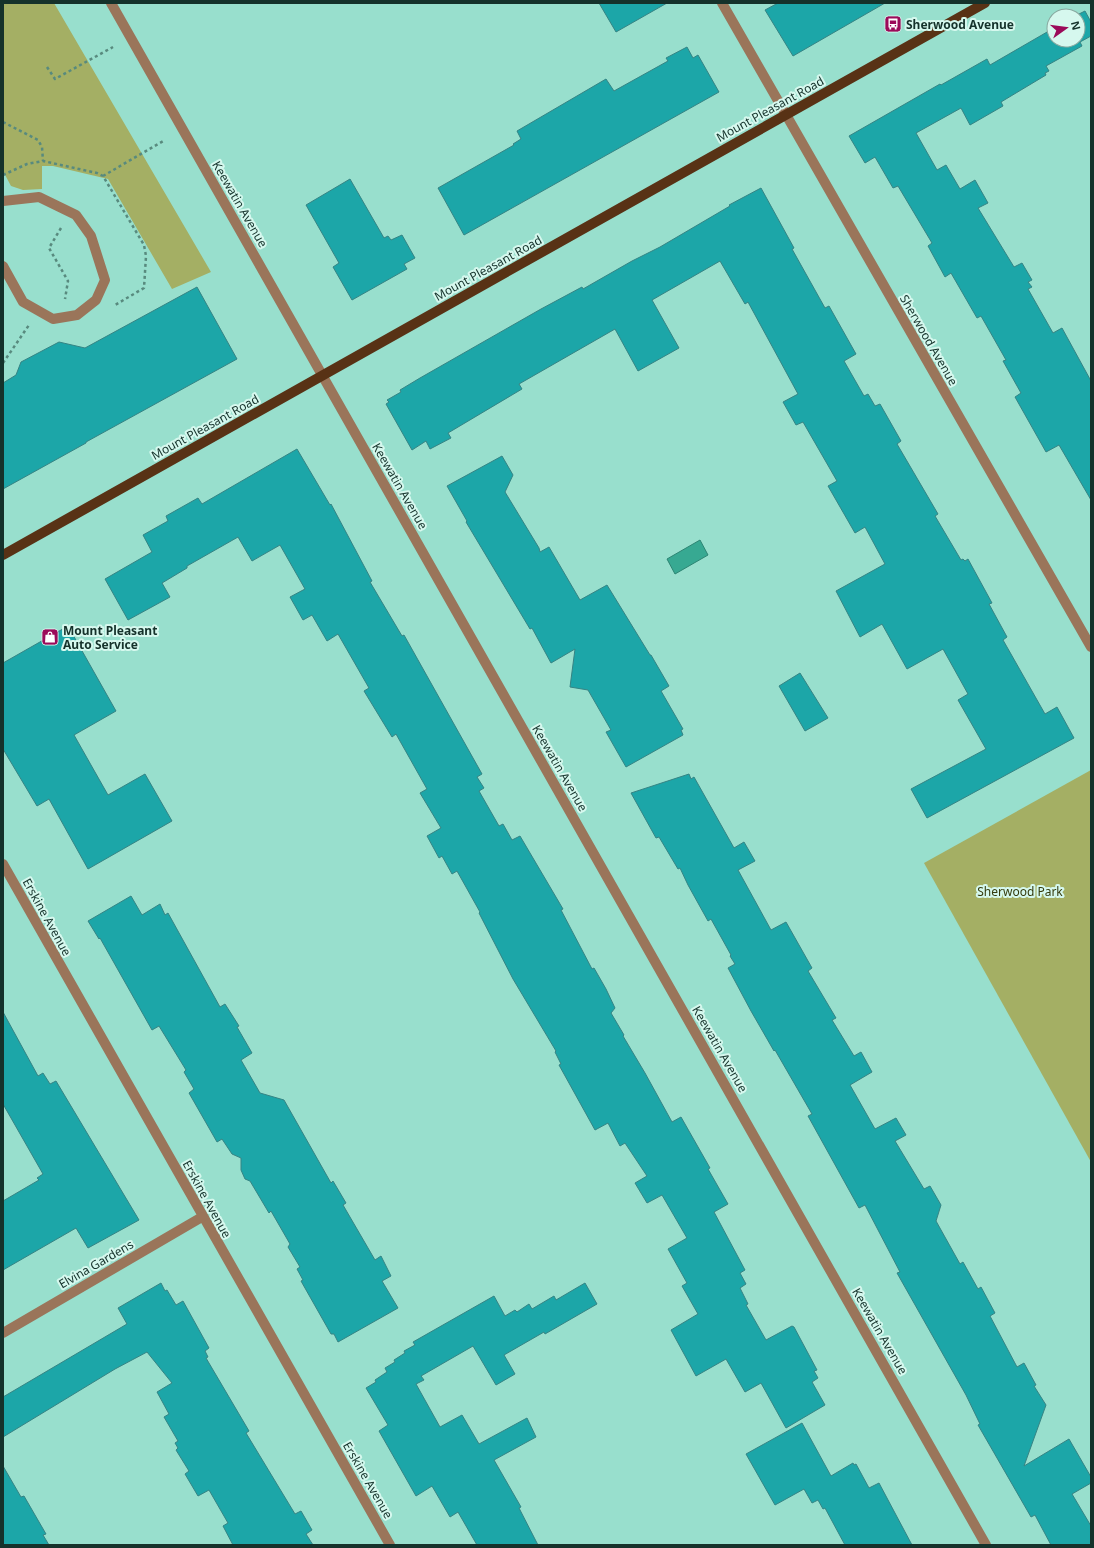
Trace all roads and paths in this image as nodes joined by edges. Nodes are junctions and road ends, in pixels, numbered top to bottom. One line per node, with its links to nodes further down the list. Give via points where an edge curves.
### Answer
1 (111, 3): 17 (street, Keewatin Avenue)
2 (722, 3): 6 (street, Sherwood Avenue)
3 (986, 3): 6 (main road, Mount Pleasant Road)
4 (113, 47): 5 (path, via 55,79)
5 (47, 67)
6 (786, 116): 17 (main road, Mount Pleasant Road); 19 (street, Sherwood Avenue)
7 (3, 122): 9 (path, via 38,140 42,147)
8 (165, 140): 10 (path)
9 (43, 161)
10 (103, 176)
11 (3, 201): 12 (street, via 39,197)
12 (70, 212): 15 (path, via 49,248 68,281); 15 (street, via 76,215 91,236 105,280 96,300 77,315)
13 (3, 266): 14 (street, via 23,302)
14 (39, 311): 15 (street, via 53,319); 16 (path)
15 (63, 318)
16 (3, 363)
17 (322, 376): 18 (main road, Mount Pleasant Road); 24 (street, Keewatin Avenue)
18 (3, 555)
19 (1091, 647)
20 (3, 864): 21 (street, Erskine Avenue)
21 (202, 1217): 22 (street, Elvina Gardens); 23 (street, Erskine Avenue)
22 (3, 1333)
23 (390, 1545)
24 (986, 1545)

